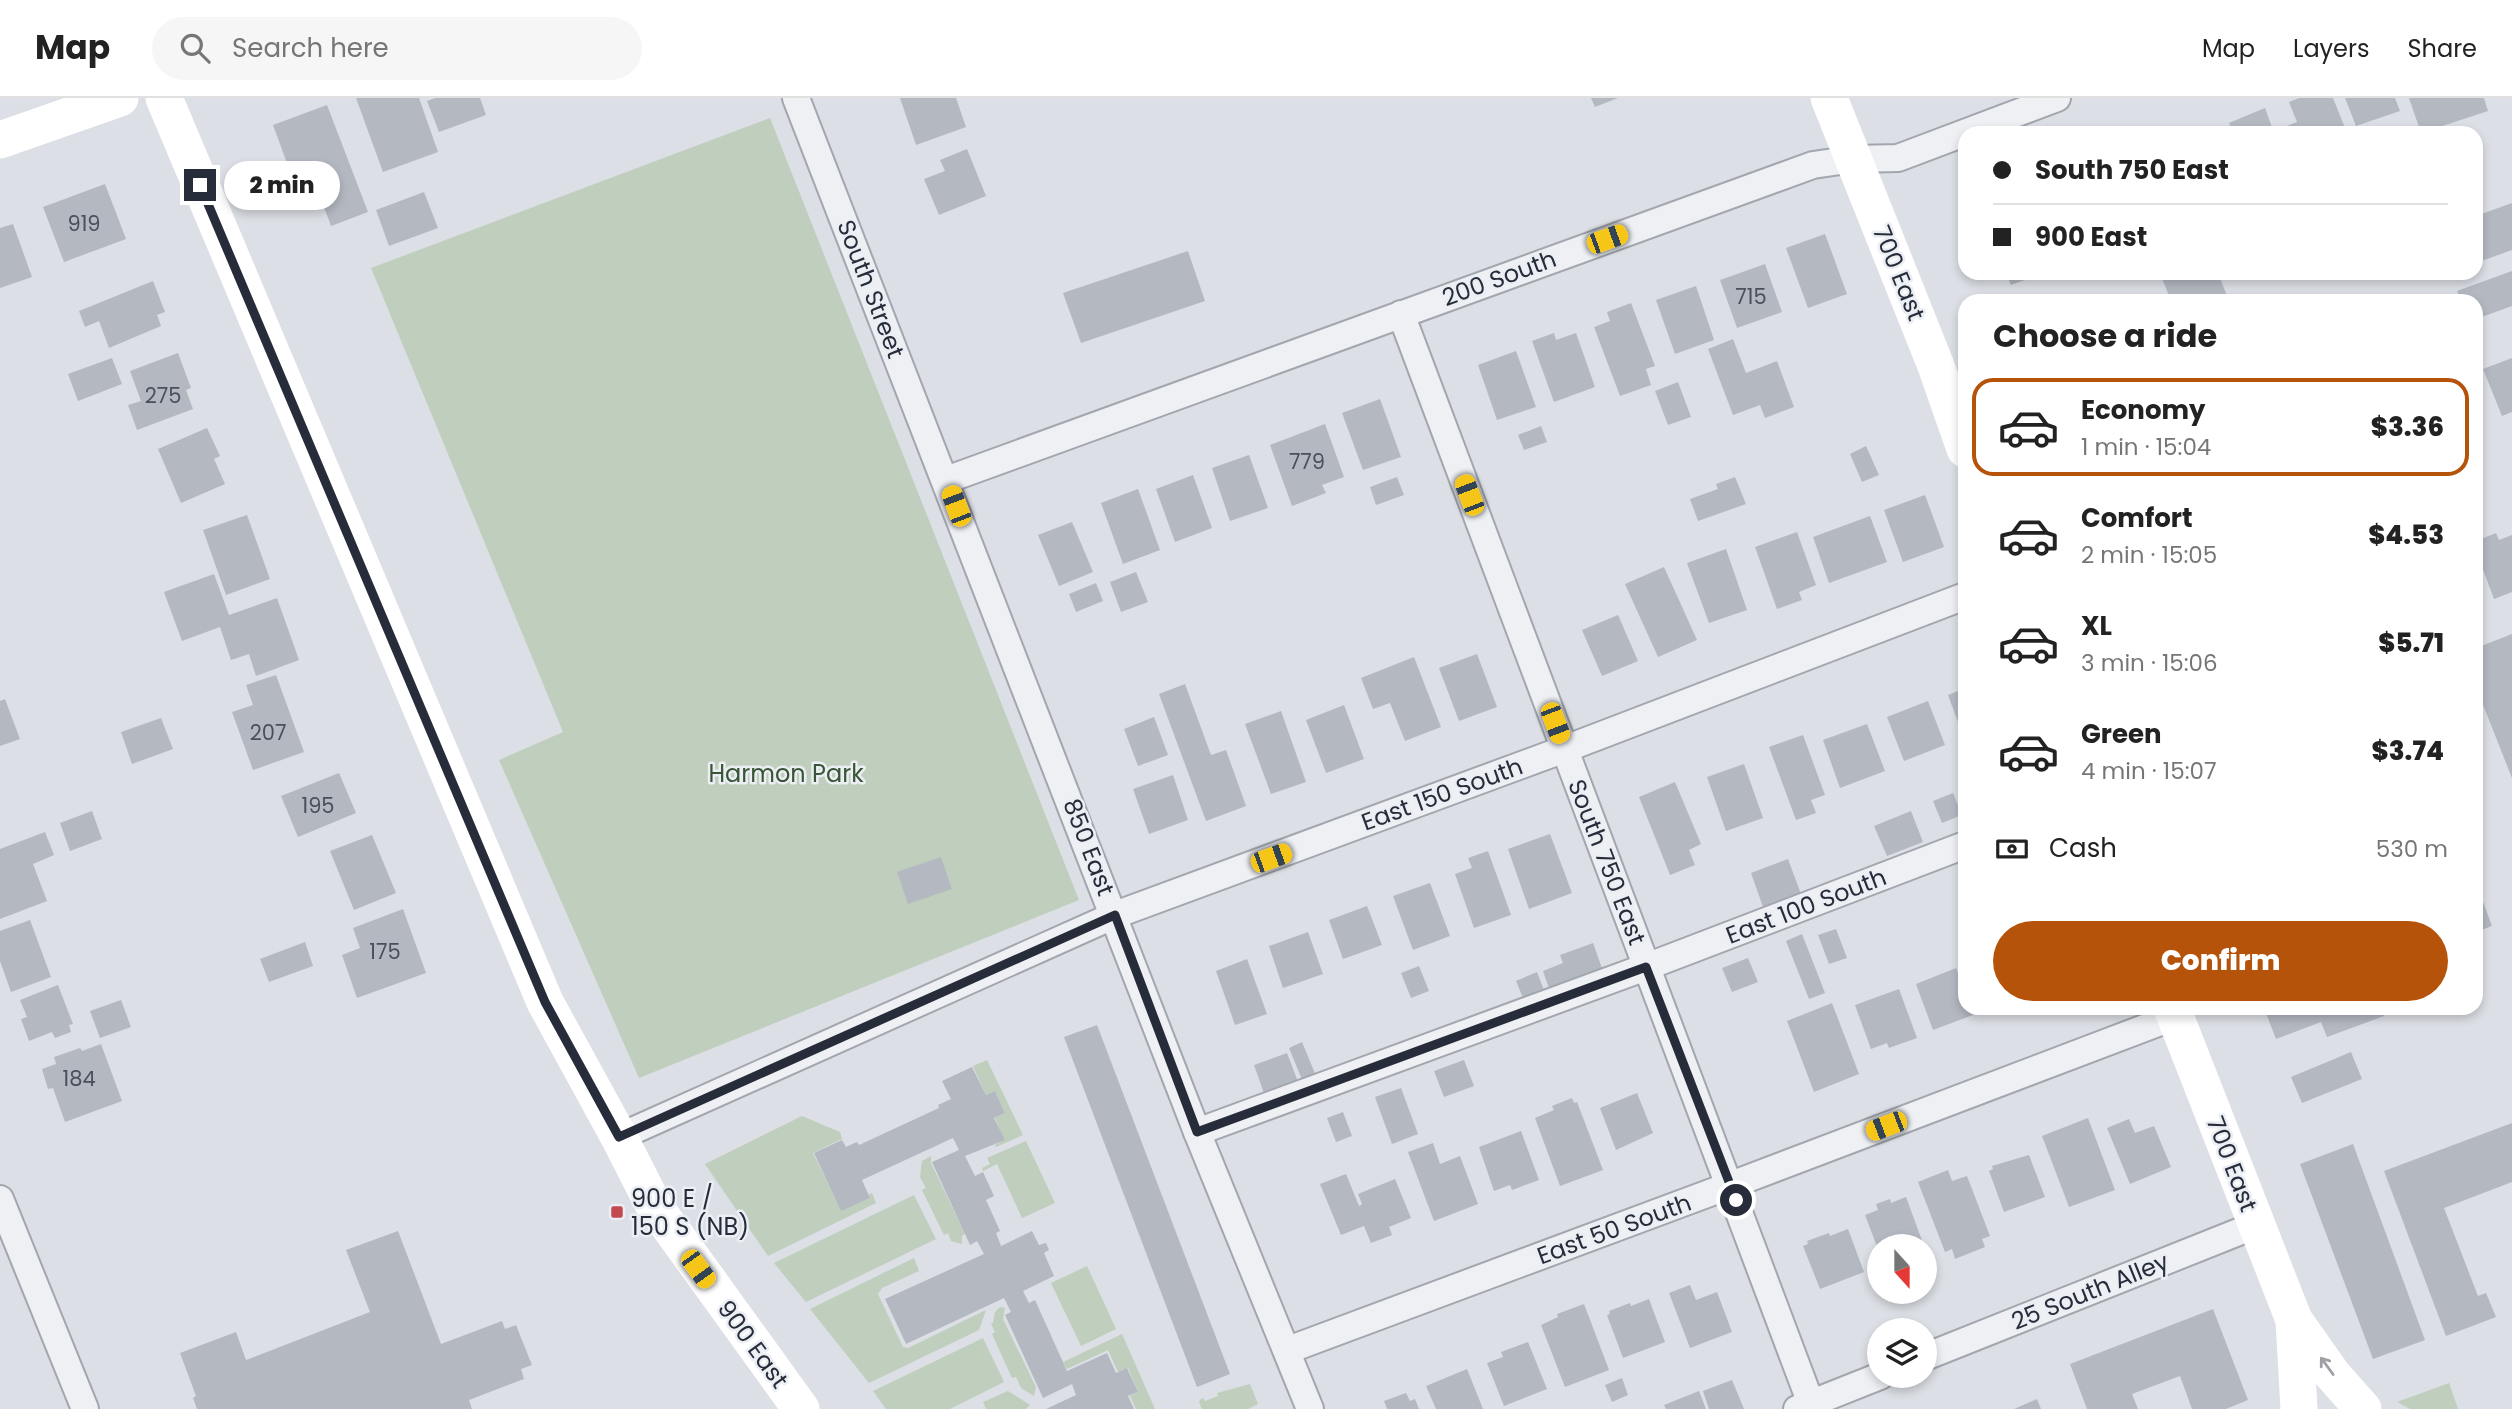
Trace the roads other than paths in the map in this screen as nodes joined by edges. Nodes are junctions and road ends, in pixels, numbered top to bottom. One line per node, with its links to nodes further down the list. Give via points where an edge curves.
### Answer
1 (120, 98): 8 (main road)
2 (164, 98): 21 (main road, 900 East, via 545,1002)
3 (796, 98): 12 (street, South Street)
4 (1829, 98): 9 (main road, 700 East)
5 (2057, 98): 6 (street, 200 South)
6 (1983, 126)
7 (1958, 135): 9 (street, 200 South, via 1898,158)
8 (0, 140)
9 (1854, 159): 10 (street, 200 South, via 1813,165); 11 (main road, 700 East)
10 (1401, 314): 12 (street, 200 South); 14 (street, South 750 East)
11 (1958, 429)
12 (946, 480): 16 (street, 850 East)
13 (1958, 599): 14 (street, East 150 South)
14 (1565, 749): 16 (street, East 150 South); 17 (street, South 750 East)
15 (1958, 848): 17 (street, East 100 South)
16 (1115, 915): 20 (street, 850 East); 21 (street, East 150 South)
17 (1646, 967): 20 (street, East 100 South); 22 (street, South 750 East)
18 (2166, 1015): 22 (street, East 50 South)
19 (2175, 1015): 24 (main road, 700 East)
20 (1197, 1132): 26 (street, 850 East)
21 (619, 1137): 31 (main road, 900 East, via 653,1204)
22 (1731, 1185): 26 (street, East 50 South); 29 (street, South 750 East)
23 (0, 1199): 30 (street)
24 (2256, 1225): 25 (main road, 700 East); 27 (street, 25 South Alley)
25 (2294, 1320): 33 (main road, 700 East); 34 (main road, 700 East, one-way to 25)
26 (1288, 1350): 32 (street, 850 East)
27 (1937, 1352)
28 (1867, 1382): 29 (street)
29 (1807, 1407)
30 (85, 1409)
31 (801, 1409)
32 (1310, 1409)
33 (2299, 1409)
34 (2362, 1409)

